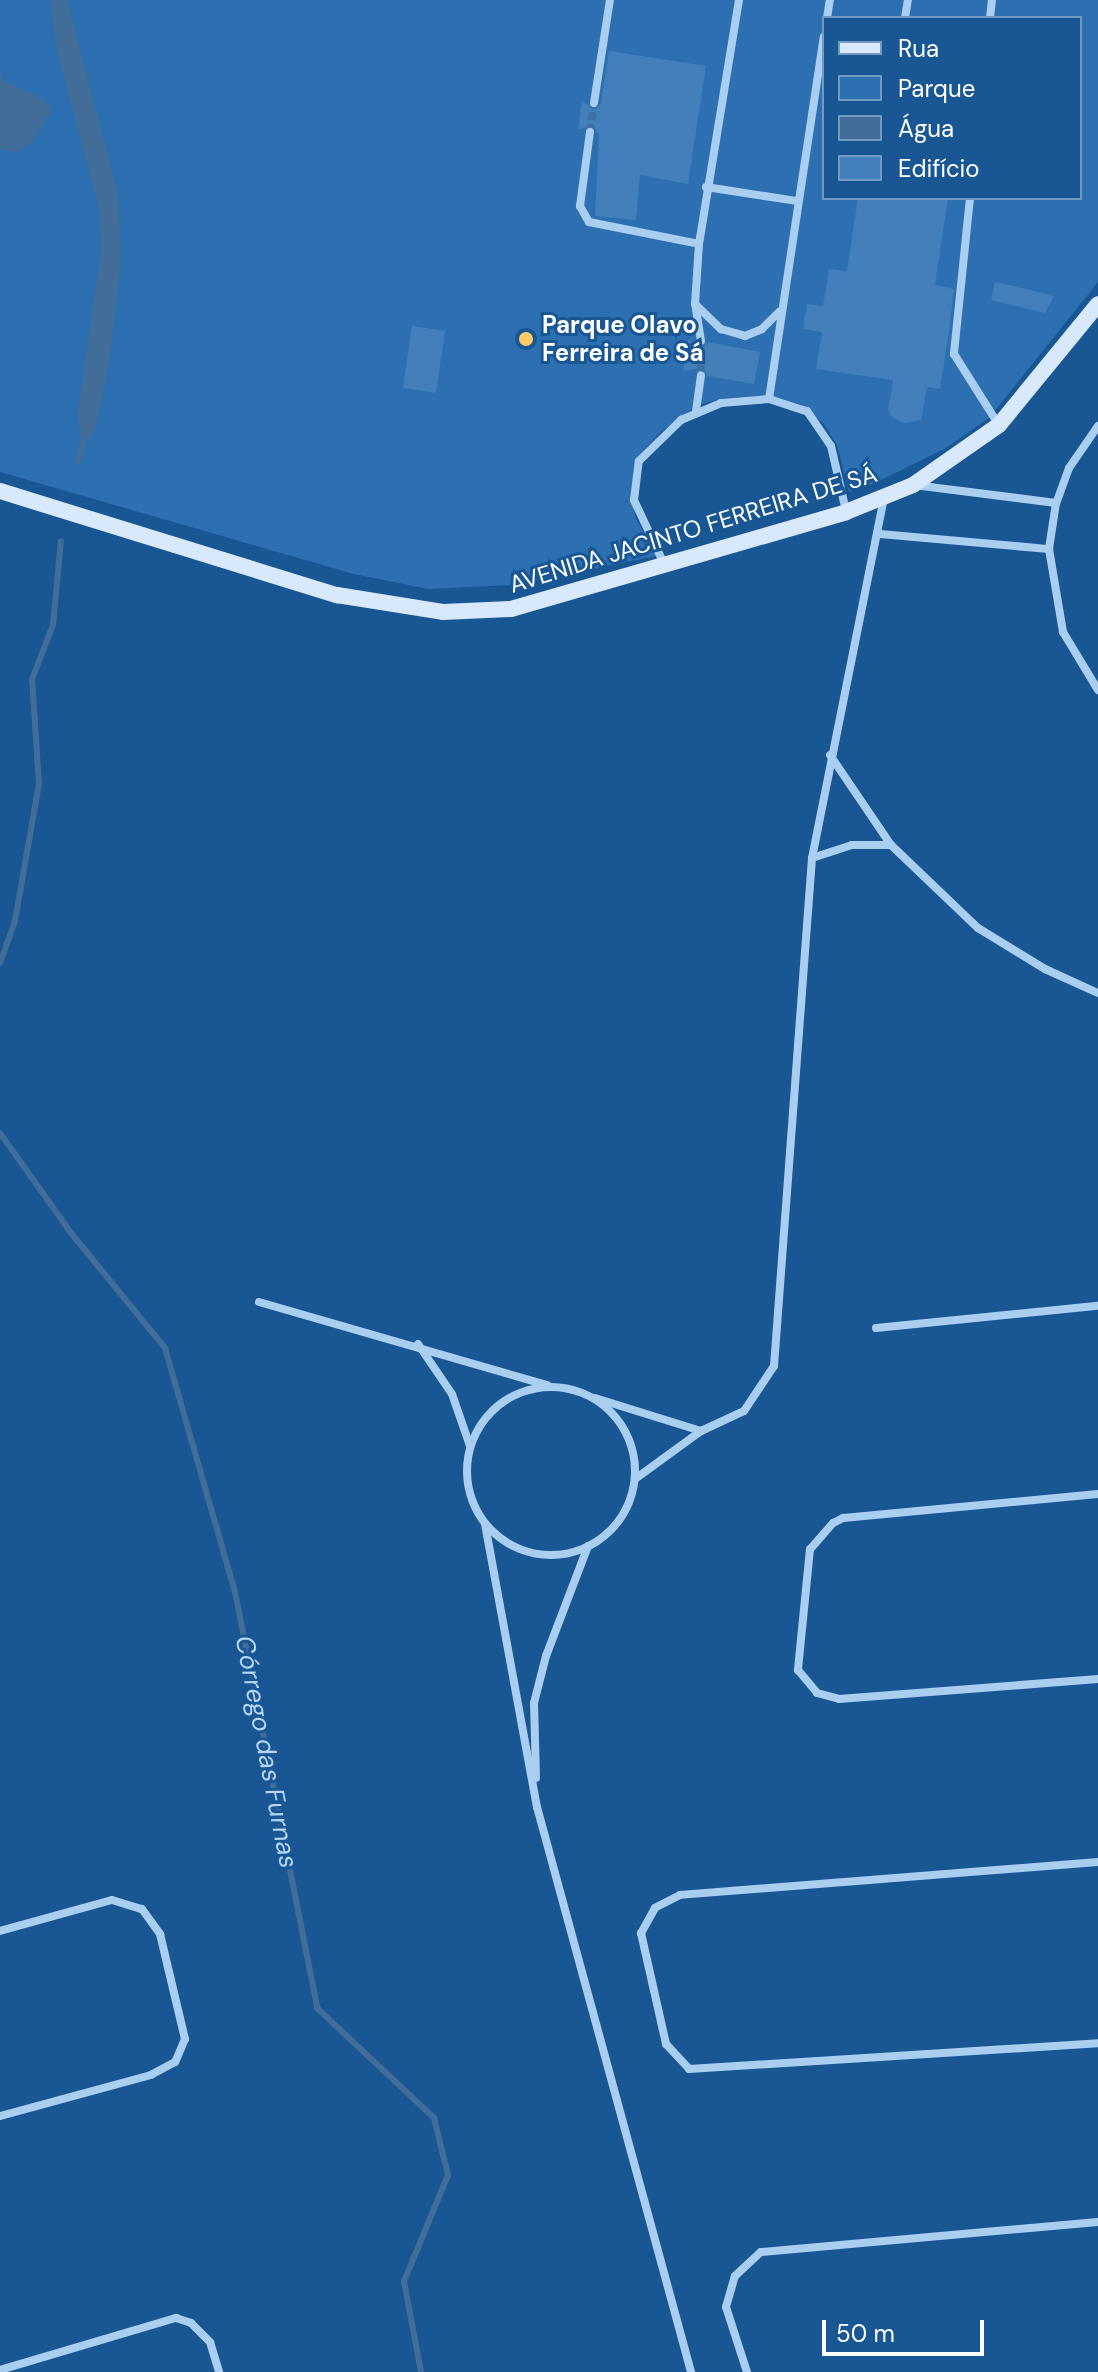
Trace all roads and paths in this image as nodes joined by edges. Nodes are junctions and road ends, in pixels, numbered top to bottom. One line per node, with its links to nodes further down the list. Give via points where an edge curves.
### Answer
1 (610, 0): 4 (street)
2 (739, 0): 6 (street)
3 (822, 59): 8 (street)
4 (594, 103)
5 (590, 132): 9 (street, via 580,206 589,222)
6 (706, 187): 8 (street); 9 (street)
7 (970, 200): 17 (street, via 954,354)
8 (796, 201): 12 (street)
9 (699, 244): 10 (street)
10 (695, 304): 12 (street, via 721,329 745,336 762,329); 13 (street)
11 (1098, 304): 17 (main road, AVENIDA JACINTO FERREIRA DE SÁ)
12 (779, 311): 15 (street)
13 (701, 341)
14 (701, 375): 16 (street)
15 (769, 399): 16 (street); 23 (street, via 798,406 821,425)
16 (696, 411): 26 (street, via 653,444 635,474 639,518)
17 (999, 425): 19 (main road, AVENIDA JACINTO FERREIRA DE SÁ)
18 (1098, 426): 22 (street, via 1069,468)
19 (913, 485): 21 (main road, AVENIDA JACINTO FERREIRA DE SÁ); 22 (street)
20 (0, 491): 26 (main road, AVENIDA JACINTO FERREIRA DE SÁ, via 337,595 443,612 511,609)
21 (884, 499): 23 (main road, AVENIDA JACINTO FERREIRA DE SÁ); 24 (street)
22 (1056, 503): 25 (street)
23 (846, 512): 26 (main road, AVENIDA JACINTO FERREIRA DE SÁ)
24 (880, 534): 25 (street); 28 (street)
25 (1049, 549): 27 (street, via 1063,632)
26 (666, 567)
27 (1098, 690)
28 (829, 754): 29 (street); 30 (street)
29 (891, 845): 30 (street, via 852,845); 31 (street, via 978,928 1045,969)
30 (812, 858): 38 (street, via 774,1366 744,1411)
31 (1098, 993)
32 (259, 1302): 35 (street)
33 (1098, 1306): 34 (street)
34 (876, 1328)
35 (418, 1344): 36 (street); 39 (street, via 452,1394)
36 (551, 1386): 37 (street); 39 (street, via 524,1390 500,1403 481,1422)
37 (593, 1397): 38 (street); 40 (street, via 622,1425 633,1451)
38 (701, 1431): 40 (street)
39 (470, 1446): 42 (street, via 466,1473)
40 (635, 1479): 43 (street, via 628,1507 611,1530)
41 (1098, 1494): 44 (street, via 833,1523 810,1549 798,1670 817,1693 839,1699)
42 (485, 1524): 43 (street, via 506,1542 533,1553 561,1555); 45 (street)
43 (588, 1546): 45 (street, via 534,1703)
44 (1098, 1679)
45 (537, 1807): 53 (street)
46 (1098, 1862): 48 (street, via 680,1895 655,1908 641,1933 666,2044 674,2059 689,2069)
47 (0, 1931): 49 (street, via 112,1900 142,1909 160,1934 185,2039 175,2062 151,2075)
48 (1098, 2043)
49 (0, 2116)
50 (1098, 2222): 54 (street, via 761,2252 735,2276 726,2307)
51 (0, 2370): 52 (street, via 176,2318 191,2323 210,2342)
52 (219, 2372)
53 (691, 2372)
54 (747, 2372)

